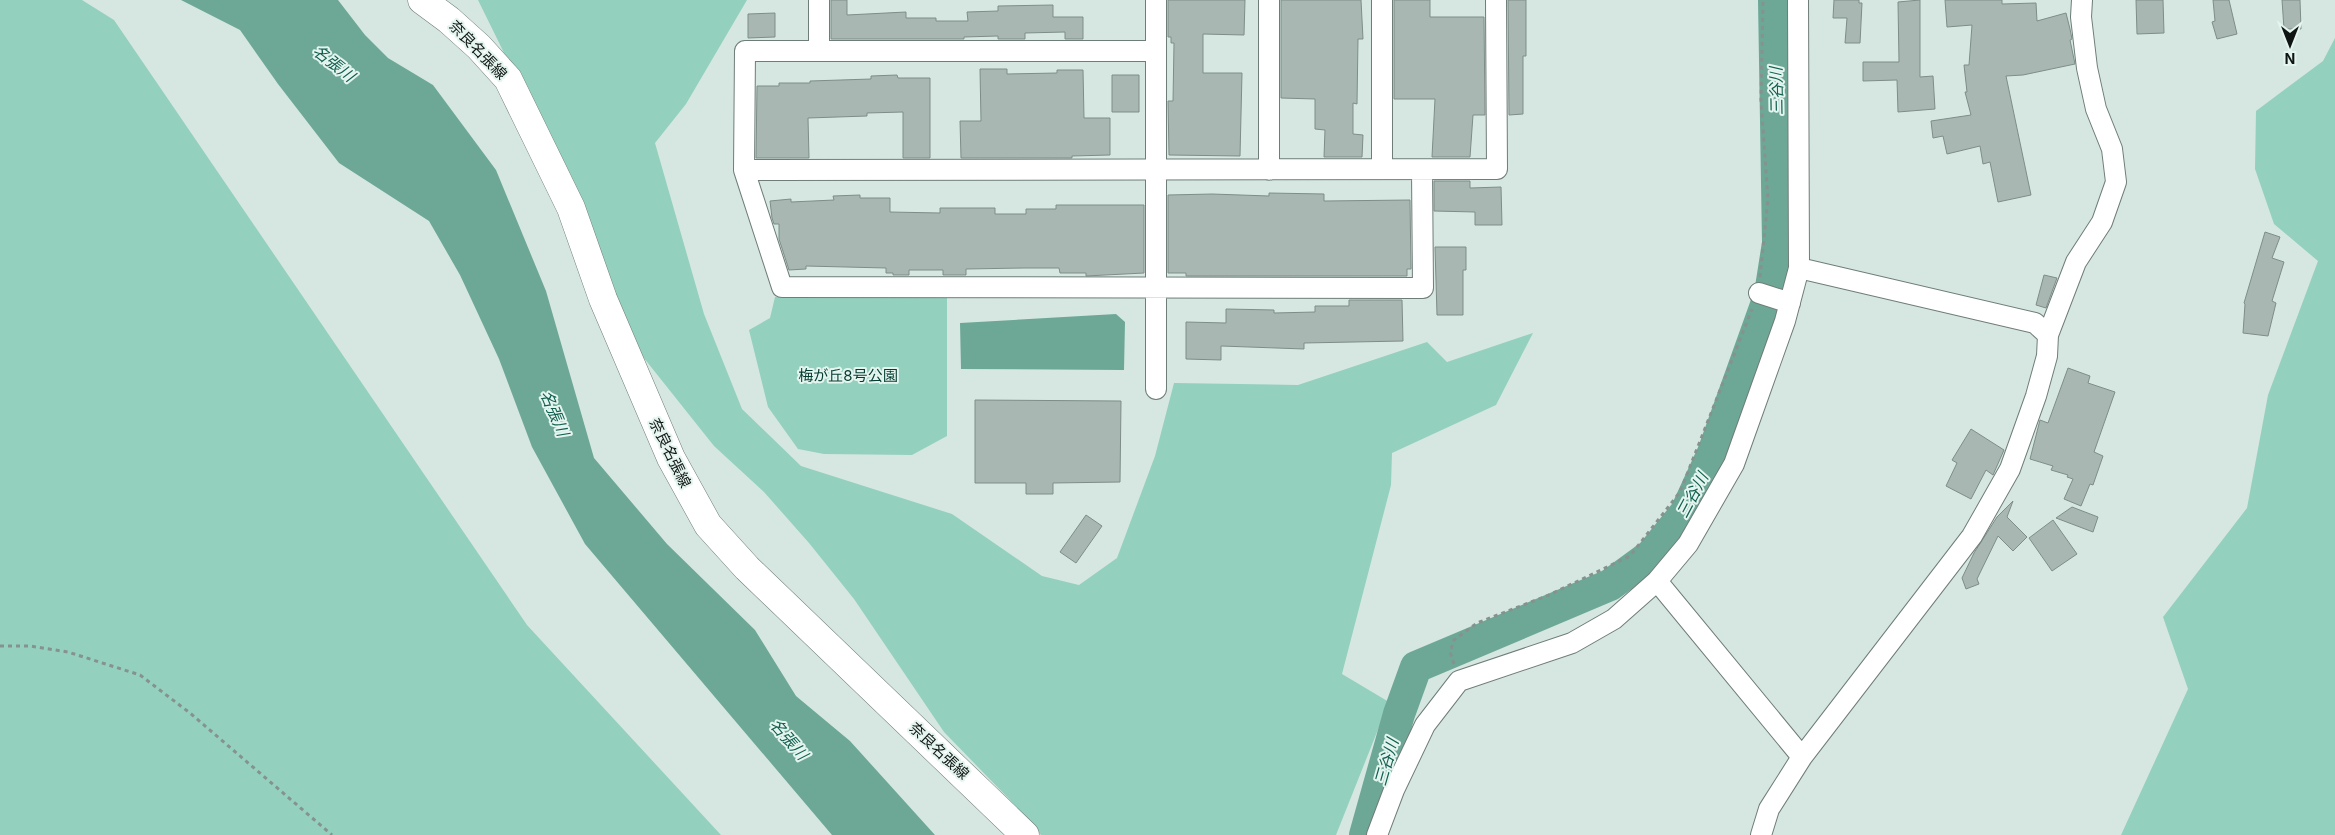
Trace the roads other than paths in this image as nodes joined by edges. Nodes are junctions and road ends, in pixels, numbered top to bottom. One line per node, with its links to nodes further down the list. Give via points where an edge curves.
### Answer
1 (422, 0): 24 (main road, 奈良名張線, via 479,47 508,79 571,208 603,299 671,458 708,525 747,568)
2 (819, 0): 9 (street)
3 (1156, 0): 10 (street)
4 (1269, 0): 14 (street)
5 (1382, 0): 12 (street)
6 (1496, 0): 15 (street, via 1496,169)
7 (1798, 0): 16 (street)
8 (2082, 0): 20 (street, via 2087,68 2096,109 2112,149 2116,182 2102,222 2076,262)
9 (819, 50): 10 (street); 13 (street, via 745,51)
10 (1156, 51): 11 (street)
11 (1156, 169): 13 (street); 14 (street); 17 (street)
12 (1382, 169): 14 (street); 15 (street)
13 (744, 170): 17 (street, via 782,287)
14 (1269, 170)
15 (1422, 170): 17 (street, via 1423,288)
16 (1799, 268): 19 (street); 20 (street, via 2035,323)
17 (1156, 288): 21 (street)
18 (1761, 294): 19 (street)
19 (1789, 302): 22 (street, via 1734,464 1688,544)
20 (2048, 335): 23 (street, via 2048,356 2010,469 1972,536)
21 (1156, 390)
22 (1657, 581): 23 (street); 25 (street, via 1614,619 1572,642 1459,681 1425,725)
23 (1802, 756): 26 (street, via 1769,809)
24 (1025, 835)
25 (1377, 835)
26 (1760, 835)

